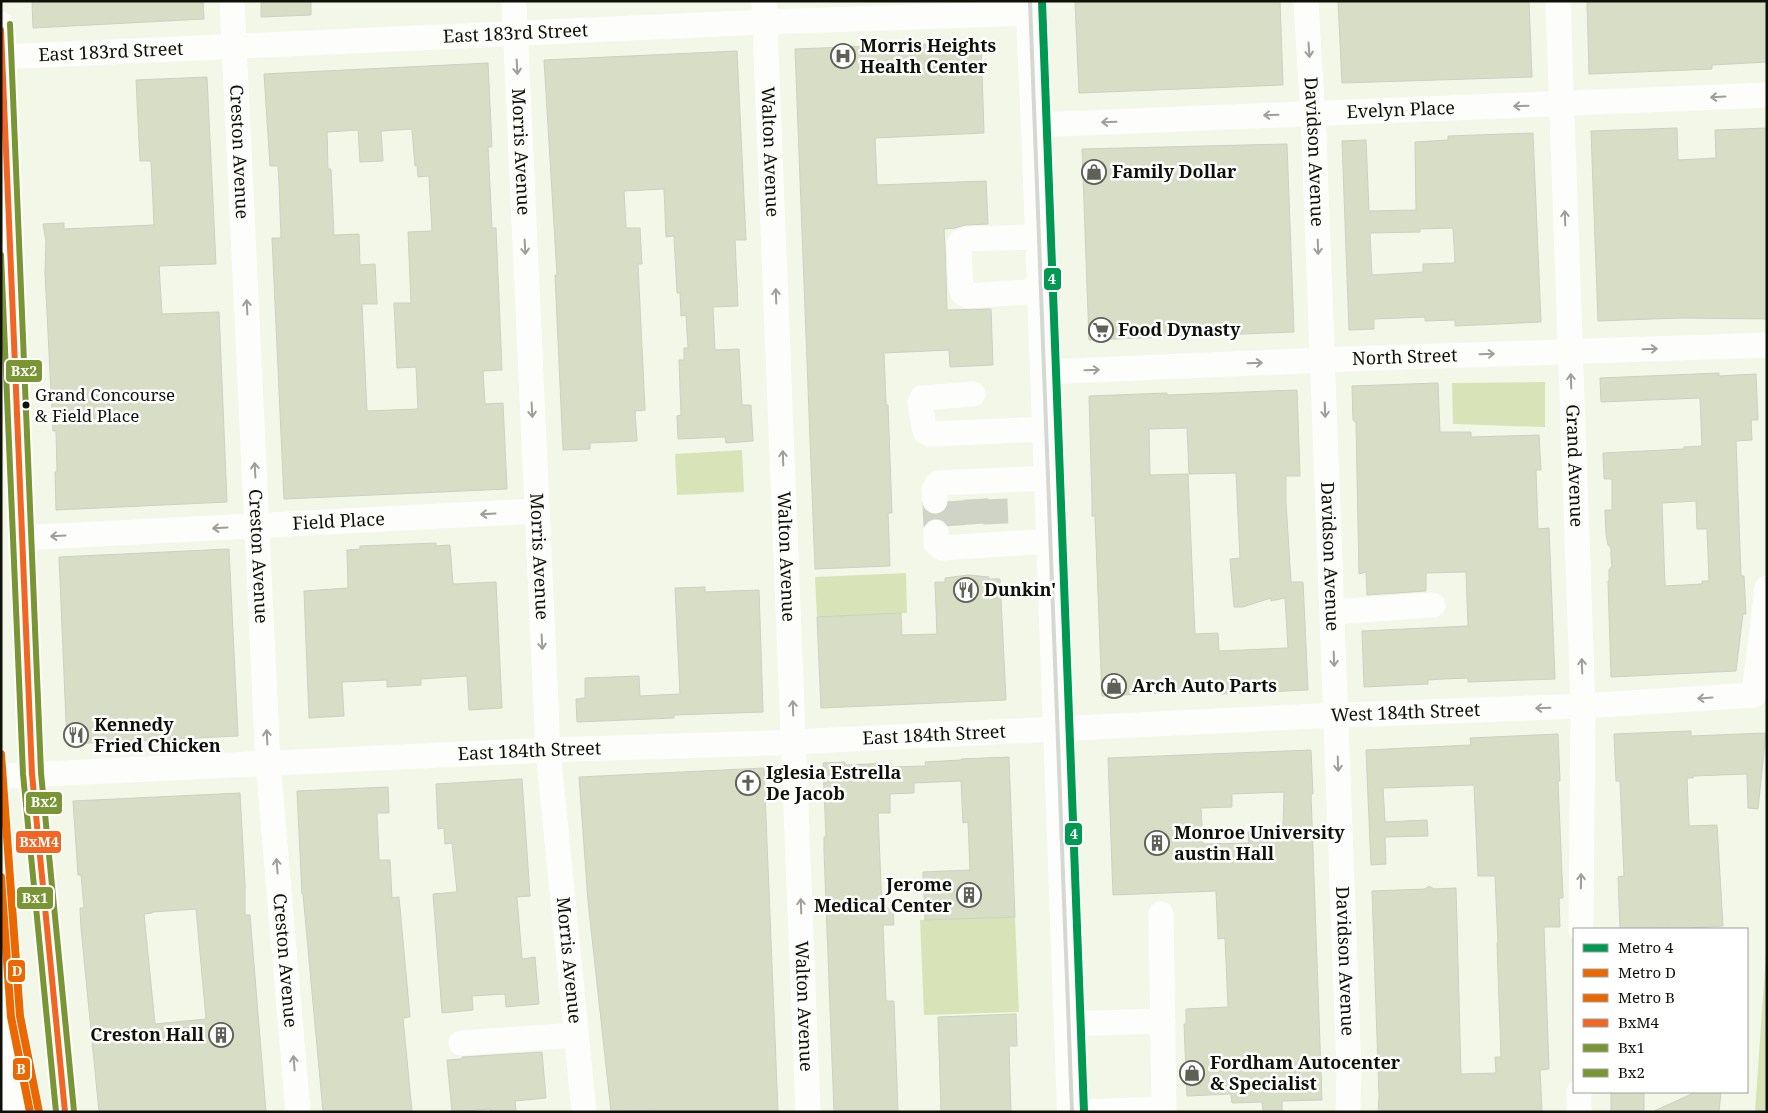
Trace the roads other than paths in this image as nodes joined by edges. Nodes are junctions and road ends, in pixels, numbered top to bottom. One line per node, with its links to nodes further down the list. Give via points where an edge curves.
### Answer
1 (232, 1): 9 (street, Creston Avenue)
2 (514, 1): 8 (street, Morris Avenue)
3 (1306, 1): 13 (street, Davidson Avenue, one-way to 13)
4 (1558, 1): 12 (street, Grand Avenue)
5 (1030, 7): 6 (street, East 183rd Street); 14 (main road)
6 (765, 12): 8 (street, East 183rd Street); 37 (street, Walton Avenue, one-way to 6)
7 (1, 24): 10 (street)
8 (515, 34): 9 (street, East 183rd Street); 26 (street, Morris Avenue, one-way to 26)
9 (234, 46): 10 (street, East 183rd Street); 27 (street, Creston Avenue, one-way to 9)
10 (2, 57): 16 (street)
11 (1767, 95): 12 (street, Evelyn Place, one-way to 12)
12 (1561, 104): 13 (street, Evelyn Place, one-way to 13); 19 (street, Grand Avenue, one-way to 12)
13 (1313, 113): 14 (street, Evelyn Place, one-way to 14); 20 (street, Davidson Avenue, one-way to 20)
14 (1035, 125): 15 (main road)
15 (1039, 237): 17 (main road); 17 (street, via 962,240 959,244 960,288 968,296)
16 (6, 277): 29 (street)
17 (1041, 291): 21 (main road)
18 (1767, 345): 19 (street, North Street, one-way to 18)
19 (1570, 351): 20 (street, North Street, one-way to 19); 34 (street, Grand Avenue, one-way to 19)
20 (1322, 360): 21 (street, North Street, one-way to 20); 33 (street, Davidson Avenue, one-way to 33)
21 (1044, 372): 23 (main road)
22 (974, 394): 23 (street, via 922,398 925,431 930,434)
23 (1046, 429): 24 (main road)
24 (1048, 478): 25 (street); 30 (main road)
25 (945, 495)
26 (536, 512): 27 (street, Field Place, one-way to 27); 38 (street, Morris Avenue, one-way to 38)
27 (258, 526): 29 (street, Field Place, one-way to 29); 39 (street, Creston Avenue, one-way to 27)
28 (971, 537): 30 (street)
29 (21, 538): 40 (street)
30 (1050, 541): 36 (main road)
31 (1767, 588): 34 (street, West 184th Street, one-way to 34, via 1754,695)
32 (1433, 605): 33 (street)
33 (1332, 612): 35 (street, Davidson Avenue, one-way to 35)
34 (1583, 706): 35 (street, West 184th Street, one-way to 35); 43 (street, Grand Avenue, one-way to 34)
35 (1336, 715): 36 (street, West 184th Street); 57 (street, Davidson Avenue, one-way to 57)
36 (1058, 729): 37 (street, East 184th Street); 46 (main road)
37 (795, 741): 38 (street, East 184th Street); 54 (street, Walton Avenue, one-way to 37)
38 (548, 750): 39 (street, East 184th Street); 47 (street, Morris Avenue)
39 (268, 763): 40 (street, East 184th Street); 52 (street, Creston Avenue, one-way to 39)
40 (32, 774): 41 (street, East 184th Street); 51 (street)
41 (1, 776)
42 (1162, 914): 45 (street)
43 (1581, 928)
44 (1, 962): 50 (main road)
45 (1163, 1022): 46 (street); 56 (street, via 1164,1109)
46 (1068, 1024): 55 (main road)
47 (575, 1035): 48 (street); 53 (street, Morris Avenue)
48 (461, 1043)
49 (1579, 1093): 58 (street)
50 (13, 1112)
51 (65, 1112)
52 (298, 1112)
53 (584, 1112)
54 (808, 1112)
55 (1071, 1112)
56 (1084, 1112)
57 (1348, 1112)
58 (1579, 1112)

